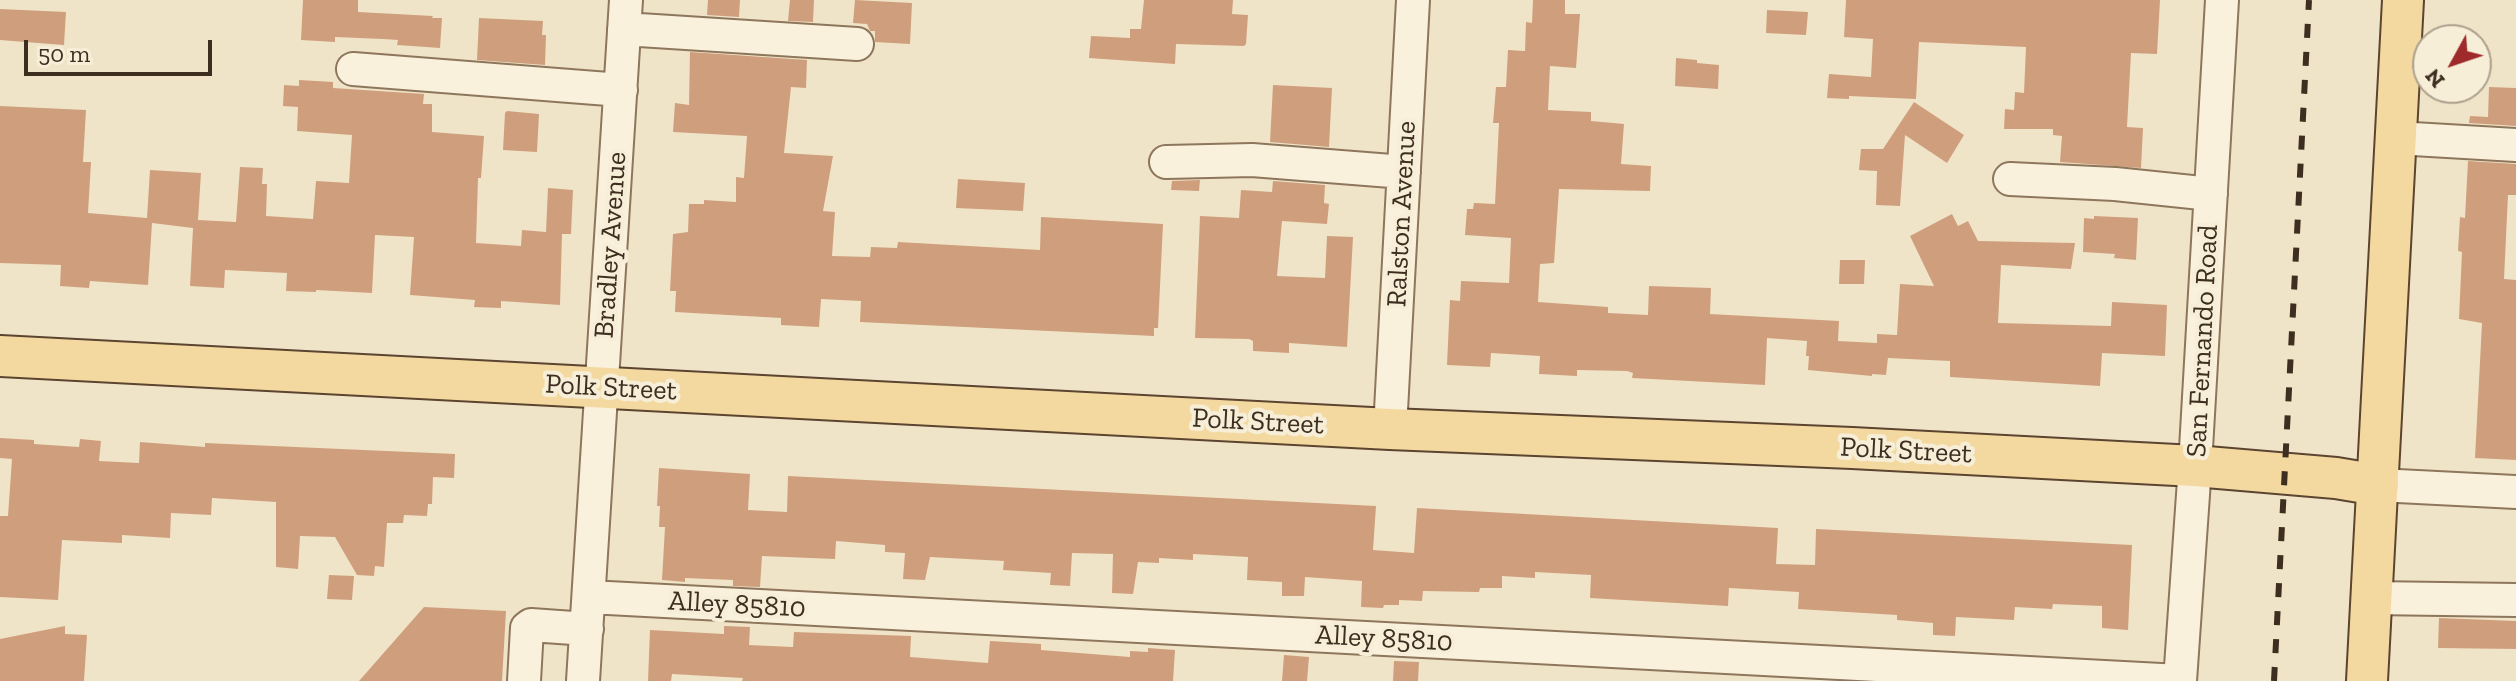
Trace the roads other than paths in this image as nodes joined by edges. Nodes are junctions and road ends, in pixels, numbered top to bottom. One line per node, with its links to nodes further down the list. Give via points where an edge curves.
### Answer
1 (1413, 0): 11 (street, Ralston Avenue)
2 (2222, 0): 13 (street, San Fernando Road)
3 (2403, 0): 8 (main road)
4 (625, 14): 5 (street); 7 (street, Bradley Avenue)
5 (857, 44)
6 (353, 69): 7 (street)
7 (621, 90): 15 (street, Bradley Avenue)
8 (2396, 138): 9 (street); 18 (main road)
9 (2516, 145)
10 (1166, 162): 11 (street, via 1252,160)
11 (1404, 172): 16 (street, Ralston Avenue)
12 (2010, 179): 13 (street)
13 (2211, 194): 17 (street, San Fernando Road)
14 (0, 356): 15 (main road, Polk Street)
15 (602, 388): 16 (main road, Polk Street); 20 (street, Bradley Avenue)
16 (1390, 429): 17 (main road, Polk Street)
17 (2195, 466): 18 (main road, Polk Street); 26 (street, San Fernando Road)
18 (2378, 485): 19 (street, Polk Street); 21 (main road)
19 (2516, 492)
20 (589, 597): 23 (street, Bradley Avenue); 26 (street, Alley 85810)
21 (2371, 598): 22 (street); 27 (main road)
22 (2516, 600)
23 (587, 629): 24 (street, via 527,628); 25 (street, Bradley Avenue)
24 (524, 681)
25 (583, 681)
26 (2180, 681)
27 (2367, 681)

